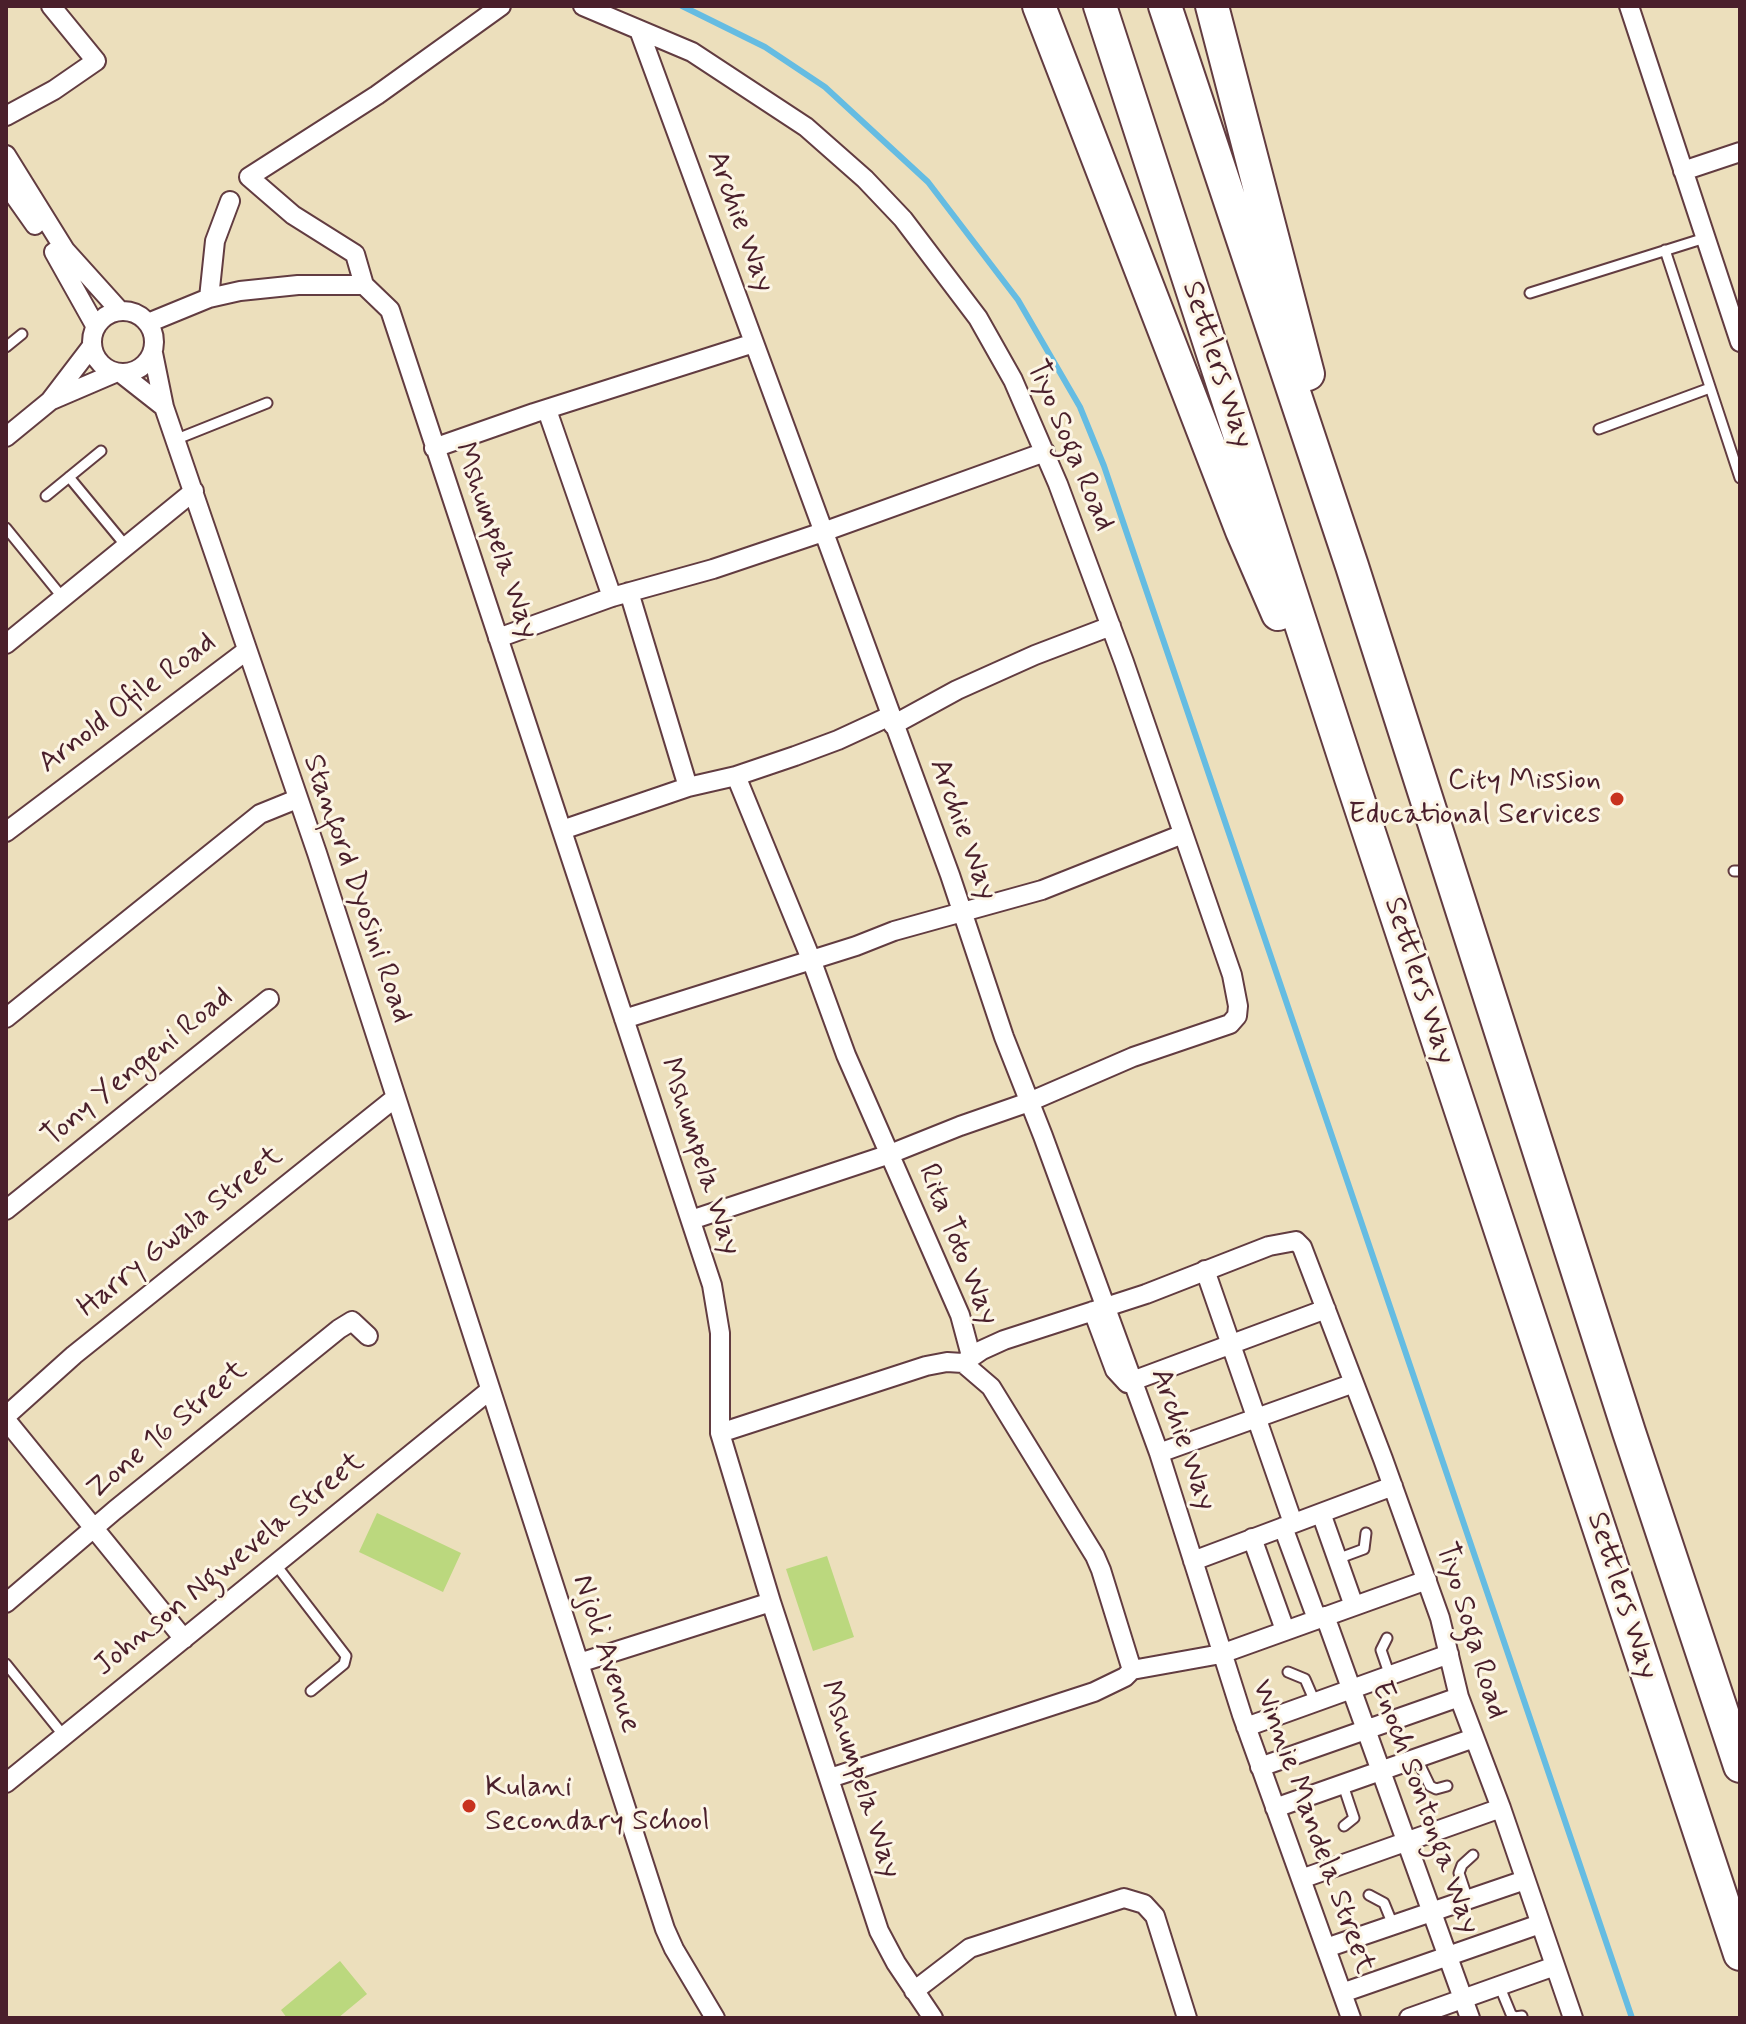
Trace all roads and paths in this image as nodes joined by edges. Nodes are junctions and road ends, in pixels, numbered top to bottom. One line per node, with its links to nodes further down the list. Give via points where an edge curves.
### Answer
1 (51, 6): 10 (street, via 96,61)
2 (501, 6): 18 (street, via 377,95 249,177 293,215 355,254)
3 (583, 6): 9 (street, Tiyo Soga Road)
4 (1039, 6): 59 (highway, via 1242,531)
5 (1100, 6): 59 (highway, Settlers Way)
6 (1165, 6): 50 (highway, Settlers Way)
7 (1212, 6): 50 (highway, via 1335,476)
8 (1629, 6): 13 (street)
9 (639, 30): 26 (street, Archie Way); 42 (street, Tiyo Soga Road, via 692,52 777,106 874,189 978,318)
10 (6, 116)
11 (1740, 152): 13 (street)
12 (6, 155): 21 (street, via 65,250)
13 (1683, 171): 16 (street)
14 (6, 184): 23 (street, via 61,262)
15 (230, 201): 20 (street, via 215,241)
16 (1705, 238): 17 (lane); 25 (street)
17 (1665, 250): 19 (lane); 31 (lane)
18 (364, 285): 20 (street, via 298,285); 39 (street, Mshumpela Way, via 390,310)
19 (1530, 293)
20 (209, 298): 22 (street)
21 (120, 311): 22 (street); 23 (street)
22 (148, 323): 29 (street)
23 (96, 327): 27 (street)
24 (22, 334): 28 (lane)
25 (1740, 342)
26 (754, 343): 35 (street); 48 (street, Archie Way)
27 (92, 346): 30 (street, via 99,363); 32 (street)
28 (6, 347)
29 (153, 353): 30 (street, via 135,372); 34 (street)
30 (118, 373): 32 (street); 34 (street)
31 (1710, 388): 36 (lane); 40 (lane)
32 (50, 401): 37 (street)
33 (267, 403): 38 (lane)
34 (164, 407): 38 (street, Stanford Dyosini Road)
35 (540, 411): 39 (street); 51 (street)
36 (1599, 429)
37 (6, 437)
38 (177, 439): 45 (street, Stanford Dyosini Road)
39 (434, 448): 54 (street, Mshumpela Way)
40 (1736, 450): 44 (lane)
41 (101, 451): 43 (lane)
42 (1045, 452): 48 (street); 53 (street, Tiyo Soga Road)
43 (69, 477): 46 (lane); 49 (lane)
44 (1740, 478)
45 (194, 491): 49 (street); 56 (street, Stanford Dyosini Road)
46 (46, 496)
47 (6, 528): 52 (lane)
48 (823, 532): 51 (street); 57 (street, Archie Way)
49 (126, 546): 52 (street)
50 (1352, 566): 121 (highway, Settlers Way)
51 (620, 594): 54 (street); 60 (street)
52 (63, 598): 55 (street)
53 (1111, 626): 57 (street); 64 (street, Tiyo Soga Road)
54 (498, 638): 62 (street, Mshumpela Way)
55 (6, 644)
56 (246, 651): 61 (street, Stanford Dyosini Road); 63 (street, Arnold Ofile Road)
57 (891, 720): 58 (street); 65 (street, Archie Way)
58 (736, 776): 60 (street); 66 (street, Rita Toto Way)
59 (1351, 778): 141 (highway, Settlers Way)
60 (688, 787): 62 (street)
61 (297, 799): 68 (street, via 260,814); 70 (street, Stanford Dyosini Road)
62 (562, 830): 69 (street, Mshumpela Way)
63 (6, 832)
64 (1183, 834): 65 (street, via 1058,884); 71 (street, Tiyo Soga Road, via 1232,975 1235,1020)
65 (963, 912): 66 (street); 71 (street, Archie Way)
66 (811, 959): 69 (street); 72 (street, Rita Toto Way)
67 (269, 999): 73 (street, Tony Yengeni Road)
68 (6, 1018)
69 (624, 1019): 74 (street, Mshumpela Way)
70 (395, 1098): 83 (street, Stanford Dyosini Road); 84 (street, Harry Gwala Street, via 74,1355)
71 (1029, 1102): 72 (street); 76 (street, Archie Way)
72 (890, 1154): 74 (street); 80 (street, Rita Toto Way, via 960,1315)
73 (6, 1210)
74 (691, 1220): 86 (street, Mshumpela Way, via 718,1312)
75 (1205, 1270): 76 (street); 77 (street, Tiyo Soga Road, via 1296,1241); 79 (street, Enoch Sontonga Way)
76 (1100, 1309): 80 (street, via 1004,1340); 81 (street, Archie Way)
77 (1326, 1309): 79 (street); 82 (street, Tiyo Soga Road)
78 (368, 1336): 91 (street, Zone 16 Street, via 352,1321 345,1324)
79 (1231, 1343): 81 (street); 85 (street, Enoch Sontonga Way)
80 (967, 1360): 86 (street, via 926,1366); 109 (street, via 991,1387 1095,1556)
81 (1133, 1382): 87 (street, Archie Way)
82 (1354, 1383): 85 (street); 88 (street, Tiyo Soga Road)
83 (490, 1390): 96 (street, Johnson Ngwevela Street); 107 (street, Njoli Avenue)
84 (6, 1418): 91 (street)
85 (1257, 1419): 87 (street); 90 (street, Enoch Sontonga Way)
86 (720, 1433): 98 (street, Mshumpela Way)
87 (1159, 1453): 95 (street, Archie Way)
88 (1393, 1486): 89 (street); 97 (street, Tiyo Soga Road)
89 (1321, 1513): 90 (street); 94 (street)
90 (1288, 1525): 93 (street); 101 (street, Enoch Sontonga Way)
91 (94, 1529): 99 (street, Zone 16 Street); 104 (street)
92 (1366, 1533): 94 (lane, via 1361,1552)
93 (1252, 1538): 95 (street); 102 (street)
94 (1337, 1559): 100 (street)
95 (1193, 1561): 105 (street, Archie Way)
96 (276, 1565): 104 (street, Johnson Ngwevela Street); 113 (lane, via 346,1656 344,1664)
97 (1427, 1580): 100 (street); 106 (street, Tiyo Soga Road)
98 (771, 1602): 107 (street); 124 (street, Mshumpela Way)
99 (6, 1603)
100 (1354, 1606): 101 (street)
101 (1321, 1617): 102 (street); 112 (street, Enoch Sontonga Way)
102 (1285, 1630): 105 (street)
103 (1387, 1638): 111 (lane, via 1381,1650)
104 (184, 1639): 118 (street, Johnson Ngwevela Street)
105 (1221, 1654): 109 (street); 116 (street, Winnie Mandela Street)
106 (1449, 1654): 111 (street); 114 (street, Tiyo Soga Road)
107 (579, 1663): 150 (street, Njoli Avenue, via 669,1941)
108 (6, 1664): 118 (lane)
109 (1132, 1670): 124 (street, via 1094,1692)
110 (1288, 1672): 115 (lane, via 1305,1679)
111 (1390, 1676): 112 (street)
112 (1352, 1689): 115 (street); 117 (street, Enoch Sontonga Way)
113 (311, 1691)
114 (1459, 1697): 117 (street); 119 (street, Tiyo Soga Road)
115 (1315, 1702): 116 (street)
116 (1246, 1727): 122 (street, Winnie Mandela Street)
117 (1366, 1730): 122 (street); 123 (street, Enoch Sontonga Way)
118 (64, 1736): 125 (street, Johnson Ngwevela Street)
119 (1474, 1738): 120 (street); 129 (street, Tiyo Soga Road)
120 (1417, 1759): 123 (street); 127 (lane, via 1430,1786)
121 (1740, 1766)
122 (1260, 1767): 128 (street, Winnie Mandela Street)
123 (1381, 1771): 126 (street); 131 (street, Enoch Sontonga Way)
124 (830, 1778): 145 (street, Mshumpela Way, via 879,1931)
125 (6, 1783)
126 (1343, 1785): 128 (street); 130 (lane, via 1354,1818)
127 (1447, 1786)
128 (1275, 1808): 133 (street, Winnie Mandela Street)
129 (1501, 1808): 131 (street); 134 (street, Tiyo Soga Road)
130 (1344, 1826)
131 (1406, 1841): 133 (street); 137 (street, Enoch Sontonga Way)
132 (1473, 1855): 136 (lane, via 1459,1873)
133 (1301, 1879): 140 (street, Winnie Mandela Street)
134 (1525, 1880): 136 (street); 138 (street, Tiyo Soga Road)
135 (1369, 1895): 139 (lane, via 1384,1903)
136 (1468, 1900): 137 (street)
137 (1431, 1912): 139 (street); 142 (street, Enoch Sontonga Way)
138 (1540, 1924): 142 (street); 143 (street, Tiyo Soga Road)
139 (1393, 1925): 140 (street)
140 (1326, 1948): 146 (street, Winnie Mandela Street)
141 (1740, 1954)
142 (1447, 1956): 146 (street); 147 (street, Enoch Sontonga Way)
143 (1555, 1966): 144 (street); 155 (street, Tiyo Soga Road)
144 (1499, 1985): 147 (street); 149 (lane, via 1511,2014)
145 (914, 1991): 151 (street, Mshumpela Way); 152 (street, via 970,1948 1124,1898 1144,1904 1155,1916)
146 (1342, 1993): 153 (street, Winnie Mandela Street)
147 (1463, 1999): 148 (street); 154 (street, Enoch Sontonga Way)
148 (1420, 2016)
149 (1522, 2016)
150 (715, 2018)
151 (933, 2018)
152 (1187, 2018)
153 (1351, 2018)
154 (1470, 2018)
155 (1573, 2018)

